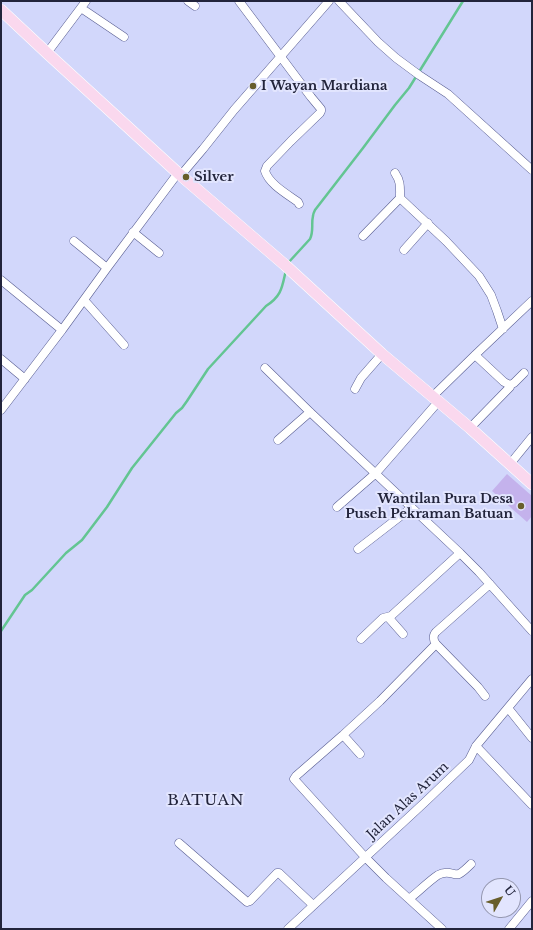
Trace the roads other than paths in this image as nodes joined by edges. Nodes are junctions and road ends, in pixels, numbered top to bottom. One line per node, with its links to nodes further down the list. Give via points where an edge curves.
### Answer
1 (86, 1): 5 (street)
2 (239, 1): 9 (street)
3 (329, 1): 9 (street)
4 (339, 1): 10 (street, via 396,58 448,94)
5 (81, 8): 7 (street); 8 (street)
6 (1, 10): 8 (main road)
7 (124, 37)
8 (47, 53): 12 (main road)
9 (280, 56): 12 (street); 14 (street, via 322,111 265,171 270,180)
10 (532, 170)
11 (395, 173): 13 (street, via 399,178)
12 (179, 174): 16 (street); 28 (main road, via 285,265)
13 (400, 198): 15 (street); 17 (street)
14 (299, 204)
15 (428, 223): 19 (street); 25 (street, via 479,276 490,295)
16 (133, 232): 20 (street); 21 (street)
17 (363, 236)
18 (74, 241): 21 (street)
19 (404, 250)
20 (159, 253)
21 (107, 268): 23 (street)
22 (1, 280): 26 (street)
23 (84, 300): 26 (street); 27 (street)
24 (532, 301): 25 (street)
25 (503, 329): 29 (street)
26 (62, 330): 33 (street)
27 (124, 345)
28 (382, 354): 35 (street); 36 (main road)
29 (475, 355): 34 (street); 36 (street)
30 (1, 359): 33 (street)
31 (265, 368): 38 (street)
32 (524, 373): 34 (street)
33 (25, 379): 37 (street)
34 (510, 385): 39 (street)
35 (355, 389)
36 (436, 399): 39 (main road); 43 (street)
37 (1, 410)
38 (310, 412): 41 (street); 43 (street)
39 (470, 428): 42 (main road)
40 (532, 437): 42 (street)
41 (278, 440)
42 (510, 464): 44 (main road)
43 (376, 473): 45 (street); 46 (street)
44 (532, 484)
45 (337, 507)
46 (411, 508): 47 (street); 48 (street)
47 (358, 548)
48 (460, 553): 49 (street); 50 (street)
49 (490, 584): 51 (street); 54 (street, via 434,634)
50 (388, 617): 52 (street); 53 (street, via 383,618)
51 (532, 631)
52 (402, 634)
53 (361, 639)
54 (436, 644): 56 (street); 58 (street)
55 (532, 679): 57 (street, Jalan Alas Arum)
56 (485, 696)
57 (508, 708): 59 (street); 60 (street, Jalan Alas Arum)
58 (343, 736): 61 (street); 64 (street, via 294,778)
59 (532, 738)
60 (476, 746): 62 (street); 64 (street, Jalan Alas Arum, via 469,760)
61 (360, 754)
62 (532, 805)
63 (179, 843): 68 (street, via 247,902 279,872)
64 (365, 857): 66 (street); 68 (street, Jalan Alas Arum)
65 (471, 864): 66 (street, via 456,875 445,872 438,875)
66 (409, 900): 70 (street)
67 (532, 901): 71 (street)
68 (313, 905): 69 (street, Jalan Alas Arum)
69 (288, 929)
70 (442, 929)
71 (509, 929)

